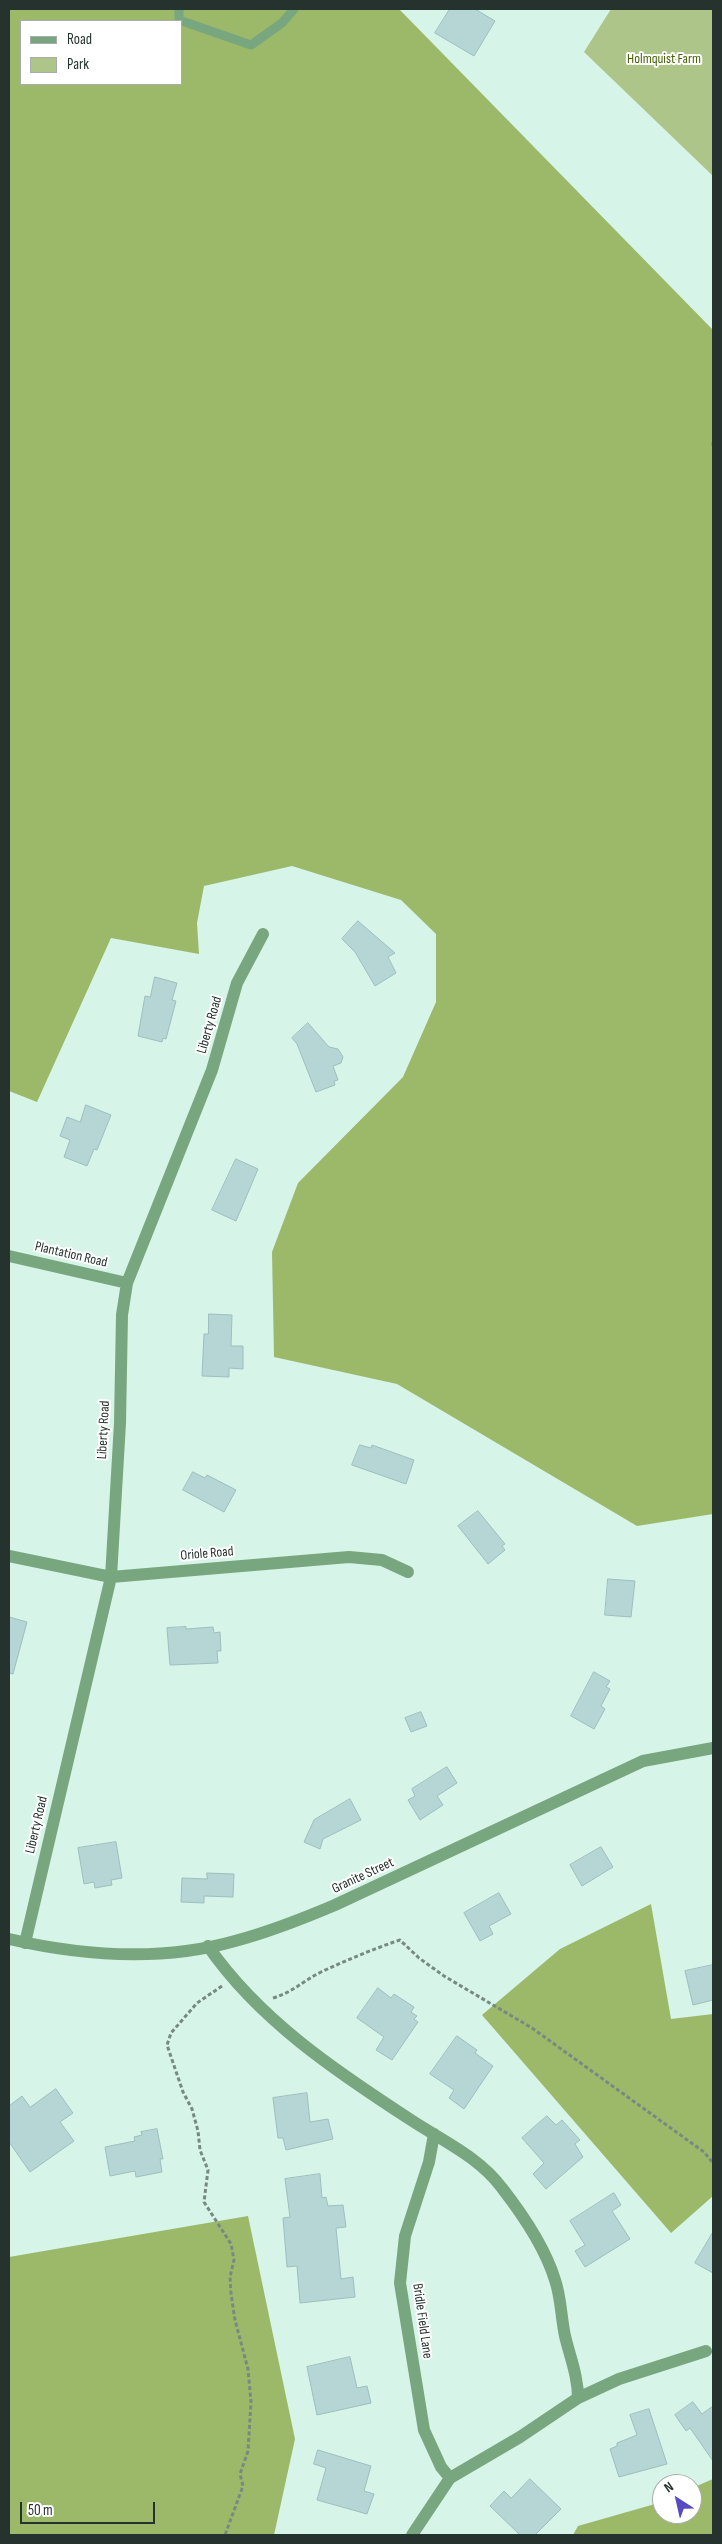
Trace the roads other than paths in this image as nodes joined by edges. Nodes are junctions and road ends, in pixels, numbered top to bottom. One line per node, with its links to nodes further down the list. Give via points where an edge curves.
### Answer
1 (294, 9): 2 (lane, via 282,23 250,45)
2 (182, 21)
3 (263, 934): 5 (street, Liberty Road, via 237,984 212,1070)
4 (9, 1256): 5 (street, Plantation Road)
5 (127, 1283): 8 (street, Liberty Road, via 122,1315 120,1423)
6 (9, 1556): 8 (street, Oriole Road)
7 (408, 1572): 8 (street, Oriole Road, via 382,1560 349,1557)
8 (111, 1577): 11 (street, Liberty Road)
9 (713, 1748): 12 (street, Granite Street, via 643,1762 335,1906 233,1942)
10 (9, 1939): 11 (street, Granite Street)
11 (25, 1943): 12 (street, Granite Street, via 108,1955 178,1952)
12 (208, 1946): 13 (street, via 233,1978 289,2032 345,2075)
13 (434, 2134): 15 (street, via 468,2154 501,2186 533,2231 555,2280 578,2383); 16 (street, Bridle Field Lane, via 429,2162 405,2236 400,2284 424,2430 441,2467)
14 (706, 2351): 15 (street, via 619,2379)
15 (578, 2398): 16 (street)
16 (450, 2478): 17 (street)
17 (412, 2535)

